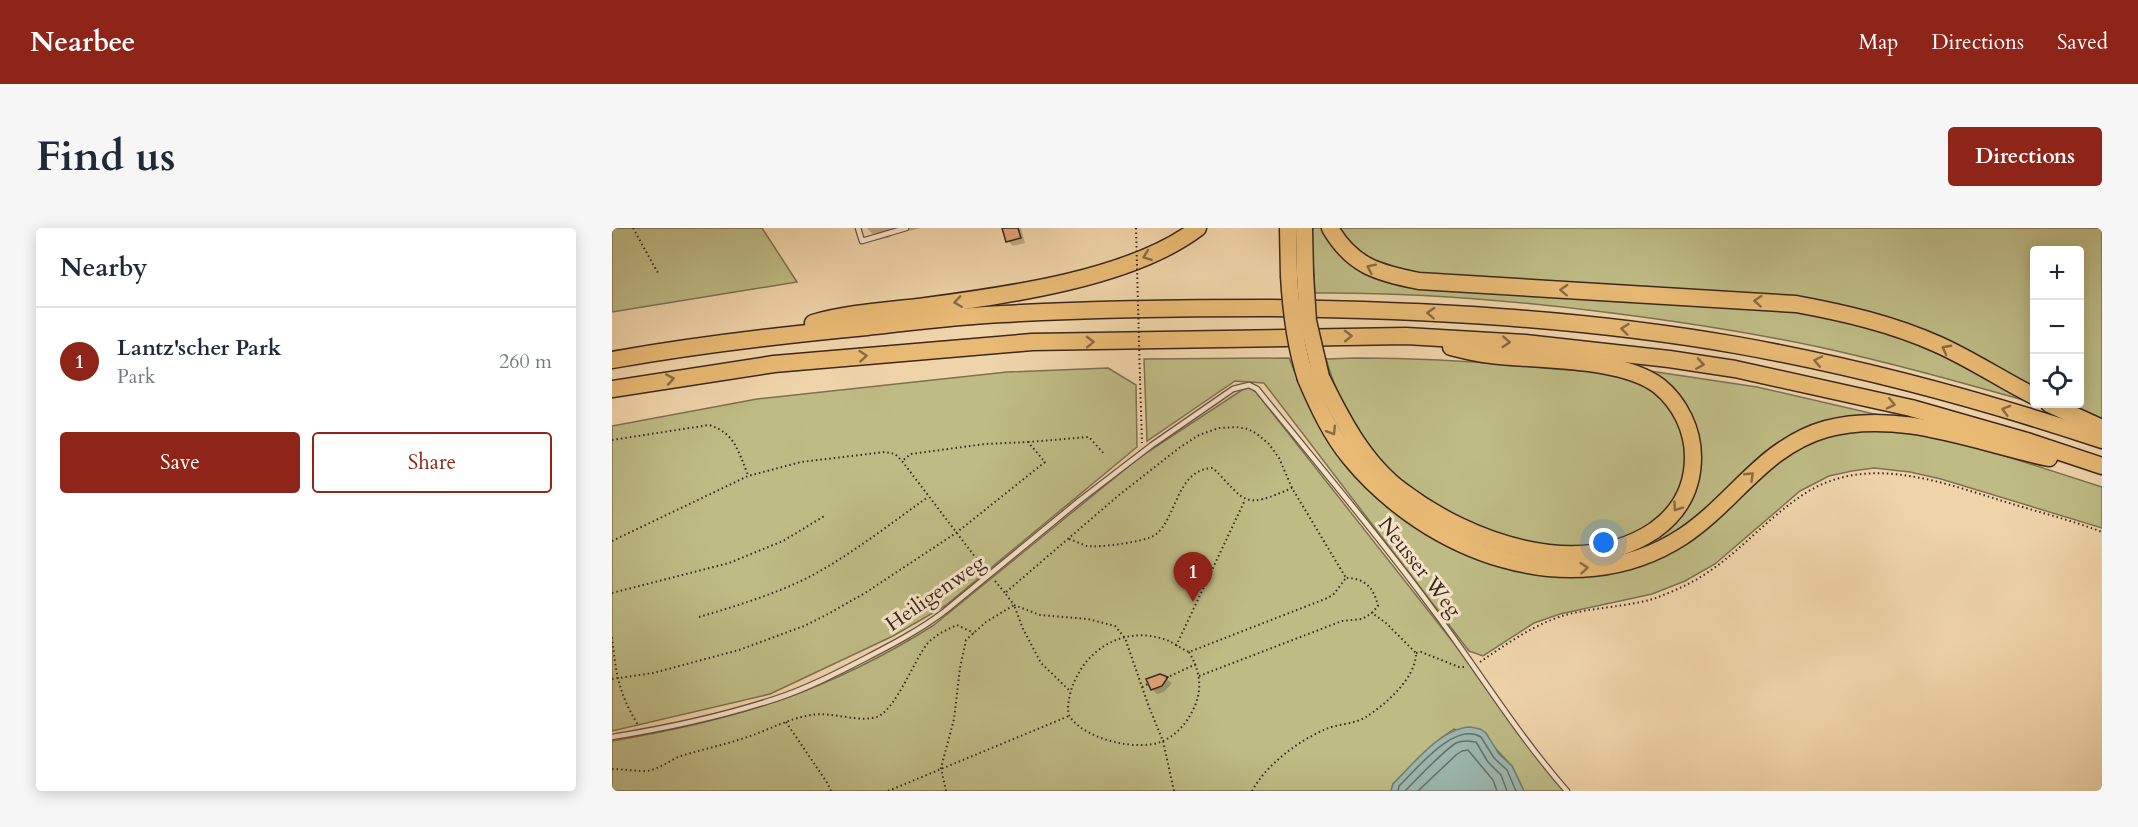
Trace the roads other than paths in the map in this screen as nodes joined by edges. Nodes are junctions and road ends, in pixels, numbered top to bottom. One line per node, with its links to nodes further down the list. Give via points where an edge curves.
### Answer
1 (858, 228): 2 (lane, via 862,241)
2 (906, 228)
3 (1198, 228): 8 (highway, one-way to 8, via 1183,240 1152,254 1058,284 827,319)
4 (1288, 228): 7 (highway)
5 (1304, 228): 7 (highway)
6 (1330, 228): 14 (highway, one-way to 6, via 1939,345 1845,313 1796,304 1419,281 1383,274 1358,262 1339,244)
7 (1297, 276): 11 (highway, bridge, via 1293,323 1299,358)
8 (772, 336): 10 (highway); 17 (highway, one-way to 8, via 1914,384 1816,361 1672,335 1526,318 1375,309 1154,307 1000,314)
9 (1406, 336): 11 (highway, one-way to 11, via 1490,355 1617,369 1658,386 1674,401 1687,422 1693,446 1693,474 1676,511 1643,538 1596,552 1543,553 1489,540 1457,526 1399,489 1354,438); 12 (highway, one-way to 9, via 774,364 1032,342); 18 (highway, one-way to 18, via 1525,343 1735,369 1911,408)
10 (612, 360)
11 (1314, 378): 18 (highway, one-way to 18, via 1319,409 1349,457 1417,520 1488,555 1556,569 1614,564 1660,549 1701,522 1764,462 1787,446 1850,425 1912,426 2008,450)
12 (612, 389)
13 (1233, 389): 19 (lane, Heiligenweg, via 1077,498 990,576 925,626 821,681 779,698); 20 (lane, Neusser Weg, via 1249,385 1257,389 1429,604 1515,726)
14 (2030, 394)
15 (2058, 408): 16 (highway)
16 (2102, 428)
17 (2102, 440)
18 (2099, 465)
19 (612, 737)
20 (1567, 791)

